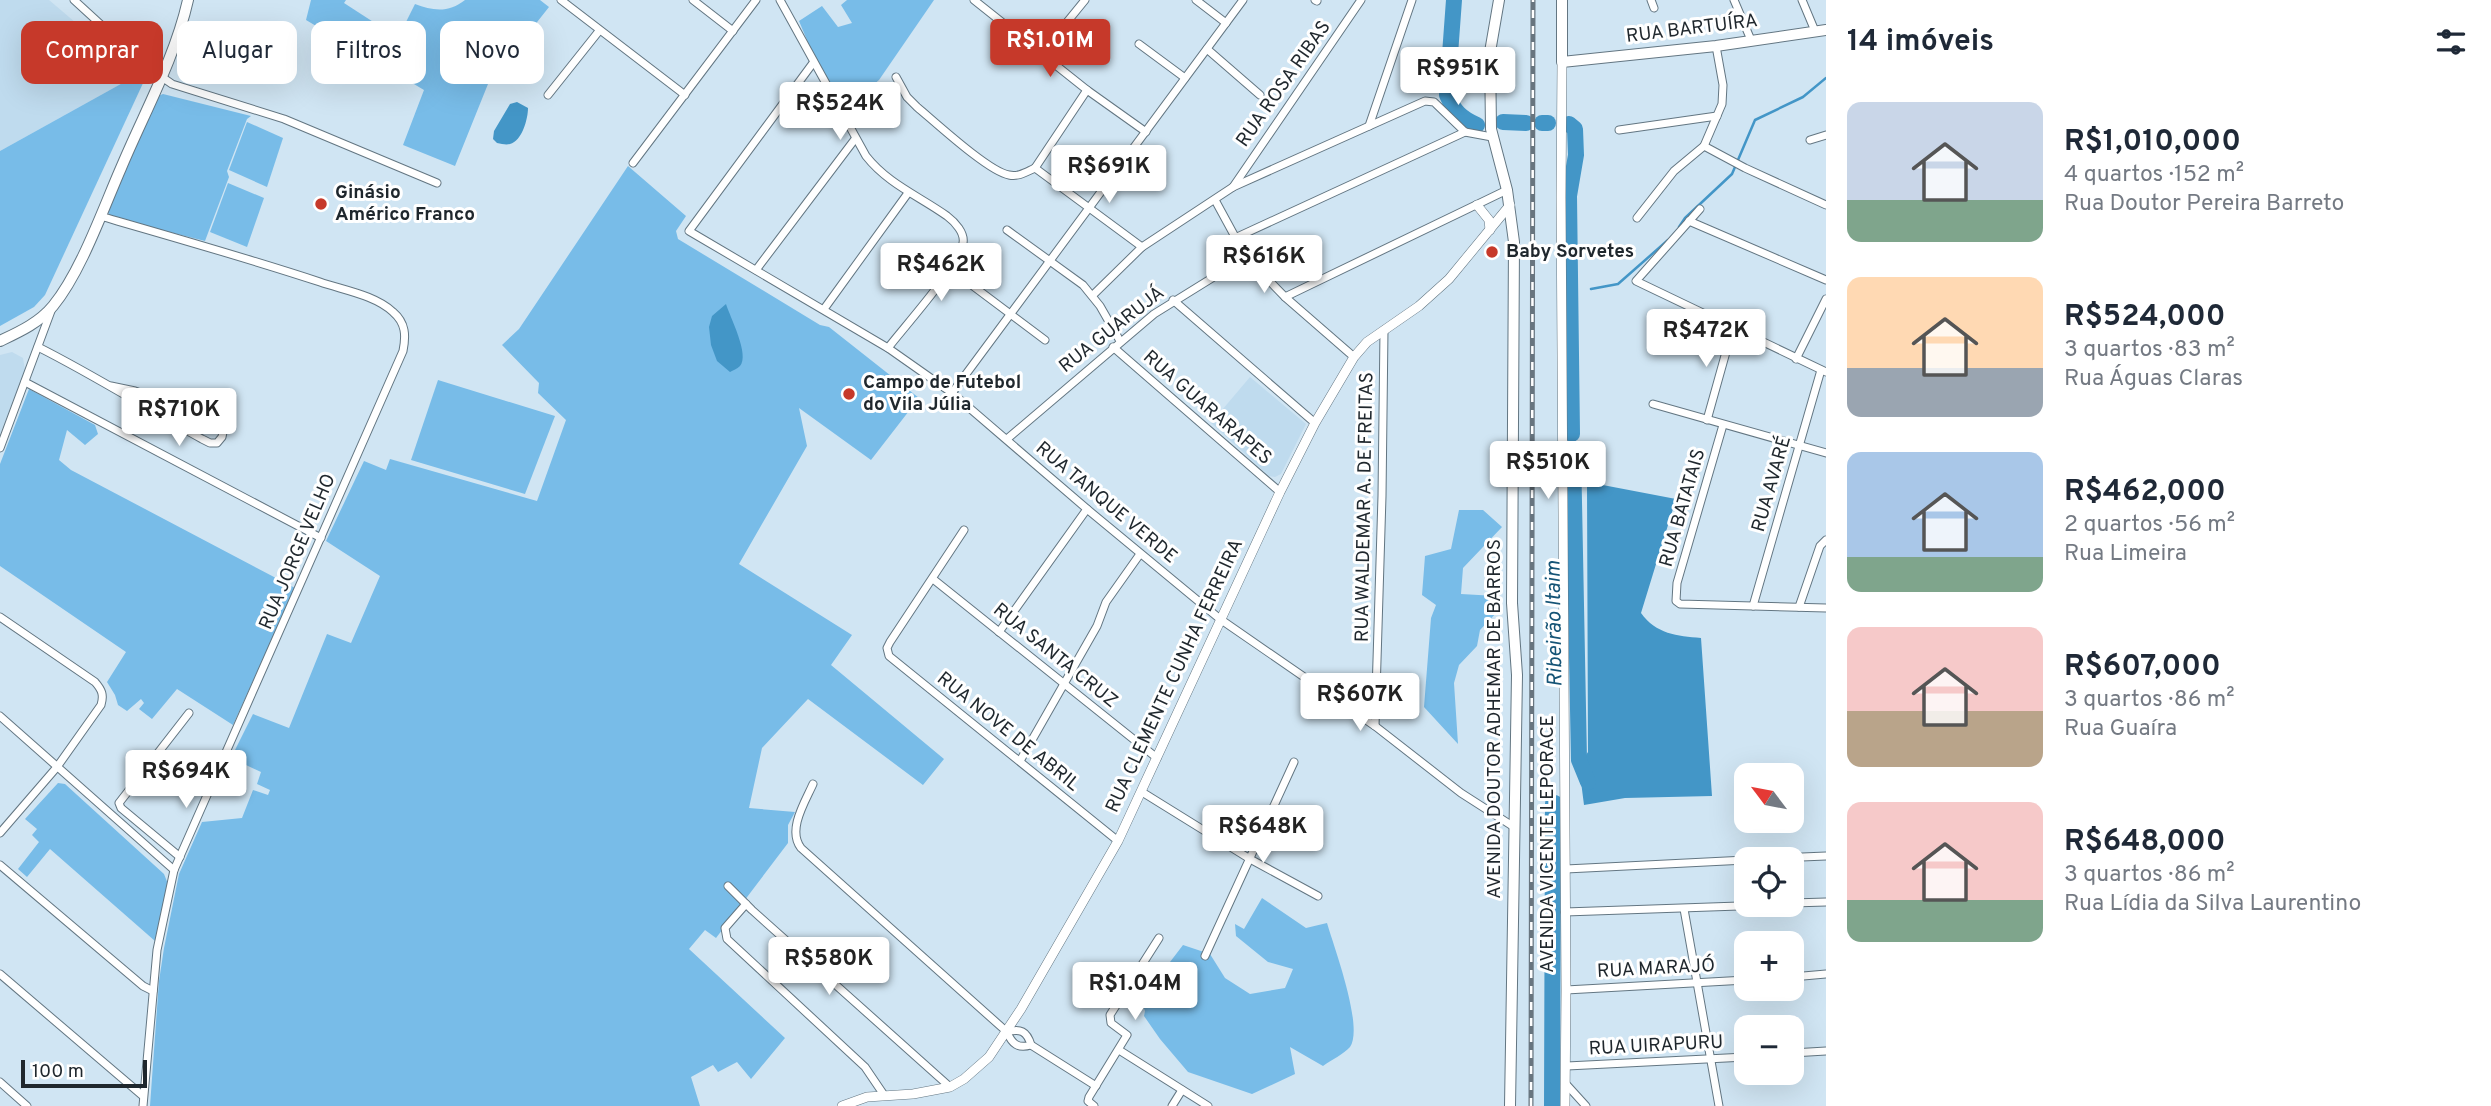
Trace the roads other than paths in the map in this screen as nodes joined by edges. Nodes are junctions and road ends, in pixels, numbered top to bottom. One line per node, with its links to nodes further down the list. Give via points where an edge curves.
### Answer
1 (74, 0): 17 (street)
2 (188, 0): 29 (main road)
3 (561, 0): 20 (street)
4 (693, 0): 21 (street)
5 (756, 0): 21 (street)
6 (780, 0): 28 (street)
7 (974, 0): 26 (street)
8 (1085, 0): 26 (street)
9 (1196, 0): 18 (street)
10 (1243, 0): 18 (street)
11 (1361, 0): 51 (street, RUA ROSA RIBAS)
12 (1412, 0): 39 (street)
13 (1499, 0): 43 (main road, AVENIDA DOUTOR ADHEMAR DE BARROS, via 1490,52)
14 (1562, 0): 27 (main road)
15 (1734, 0): 22 (street)
16 (1802, 0): 19 (street)
17 (97, 21)
18 (1226, 23): 25 (street)
19 (1821, 30): 22 (main road, RUA BARTUÍRA)
20 (599, 31): 35 (street); 36 (street)
21 (733, 31): 36 (street)
22 (1751, 40): 24 (main road, RUA BARTUÍRA)
23 (1139, 44): 31 (street)
24 (1716, 46): 27 (main road, RUA BARTUÍRA); 38 (street, via 1723,85)
25 (1207, 49): 31 (street); 37 (street)
26 (1041, 54): 34 (street)
27 (1562, 62): 133 (street, AVENIDA VICENTE LEPORACE)
28 (813, 63): 45 (street); 69 (street, RUA TANQUE VERDE, via 689,232)
29 (163, 71)
30 (896, 78): 49 (street, via 917,107 988,165 1011,176)
31 (1185, 78): 41 (street)
32 (163, 80): 50 (street, via 284,119)
33 (157, 84): 60 (main road)
34 (1087, 90): 41 (street); 49 (street)
35 (548, 95)
36 (685, 95): 48 (street)
37 (1261, 95)
38 (1717, 116): 40 (street); 47 (street)
39 (1369, 126): 42 (street, via 1431,101); 51 (street)
40 (1619, 130)
41 (1146, 132): 58 (street)
42 (1465, 132): 43 (street); 65 (street)
43 (1491, 133): 52 (main road, AVENIDA DOUTOR ADHEMAR DE BARROS)
44 (1826, 135): 46 (street)
45 (855, 139): 53 (street, via 874,167); 69 (street)
46 (1810, 140)
47 (1704, 146): 57 (street); 61 (street, via 1674,171)
48 (633, 163)
49 (1035, 168): 58 (street)
50 (437, 183)
51 (1233, 187): 54 (street)
52 (1507, 190): 55 (street); 56 (main road, AVENIDA DOUTOR ADHEMAR DE BARROS)
53 (908, 193): 77 (street); 86 (street, via 948,216 964,242 952,266)
54 (1216, 200): 65 (street); 66 (street)
55 (1477, 205): 64 (street, via 1489,220); 73 (street)
56 (1510, 205): 64 (street, RUA CLEMENTE CUNHA FERREIRA); 124 (main road, AVENIDA DOUTOR ADHEMAR DE BARROS, via 1514,243 1512,603 1517,675)
57 (1826, 205)
58 (1089, 208): 66 (street); 68 (street)
59 (1700, 209): 62 (street)
60 (100, 216): 76 (main road); 104 (street, RUA JORGE VELHO, via 365,297 385,305 400,319 406,336 403,351)
61 (1637, 218)
62 (1689, 221): 70 (street); 79 (street, via 1636,281)
63 (1007, 230): 68 (street)
64 (1490, 230): 80 (street, RUA CLEMENTE CUNHA FERREIRA, via 1436,291)
65 (1235, 238): 67 (street)
66 (1142, 247): 72 (street)
67 (1246, 257): 73 (street); 75 (street, RUA GUARUJÁ)
68 (1050, 260): 72 (street); 78 (street)
69 (757, 270): 77 (street, RUA TANQUE VERDE)
70 (1826, 280)
71 (973, 286): 78 (street)
72 (1093, 295): 83 (street)
73 (1285, 297): 87 (street)
74 (1826, 299): 88 (street)
75 (1173, 300): 83 (street, RUA GUARUJÁ); 95 (street)
76 (51, 309): 82 (main road); 84 (street)
77 (824, 309): 86 (street, RUA TANQUE VERDE)
78 (1010, 315): 81 (street); 92 (street)
79 (1733, 327): 88 (street); 94 (street)
80 (1384, 330): 87 (street, RUA CLEMENTE CUNHA FERREIRA); 117 (street, RUA WALDEMAR A. DE FREITAS)
81 (1045, 340)
82 (0, 341)
83 (1121, 341): 85 (street, RUA GUARUJÁ)
84 (38, 347): 90 (street); 91 (street)
85 (1114, 347): 97 (street, RUA GUARUJÁ); 101 (street, RUA GUARARAPES)
86 (888, 348): 92 (street, RUA TANQUE VERDE)
87 (1354, 357): 95 (street, RUA CLEMENTE CUNHA FERREIRA)
88 (1796, 359): 89 (street)
89 (1824, 371): 98 (street, RUA AVARÉ)
90 (25, 382): 99 (street); 104 (street)
91 (111, 386): 91 (street, via 210,443 222,437 225,427 219,422)
92 (952, 393): 97 (street, RUA TANQUE VERDE)
93 (1653, 404): 94 (street)
94 (1707, 420): 96 (street)
95 (1315, 423): 101 (street, RUA CLEMENTE CUNHA FERREIRA)
96 (1723, 425): 98 (street); 108 (street, RUA BATATAIS, via 1677,583 1676,601)
97 (1007, 439): 102 (street, RUA TANQUE VERDE)
98 (1800, 446): 100 (street); 108 (street, RUA AVARÉ)
99 (0, 448)
100 (1826, 453)
101 (1280, 492): 112 (street, RUA CLEMENTE CUNHA FERREIRA)
102 (1087, 509): 106 (street, RUA TANQUE VERDE); 113 (street)
103 (964, 530): 107 (street)
104 (321, 538): 128 (street, RUA JORGE VELHO)
105 (1826, 540): 109 (street)
106 (1140, 554): 112 (street, RUA TANQUE VERDE); 114 (street, via 1105,602 1097,626)
107 (933, 579): 113 (street, RUA SANTA CRUZ); 119 (street, RUA NOVE DE ABRIL, via 887,652)
108 (1753, 606): 109 (street)
109 (1799, 607): 110 (street)
110 (1826, 608)
111 (0, 617): 121 (street, via 95,682 103,693 101,705)
112 (1220, 620): 117 (street, RUA TANQUE VERDE); 118 (street, RUA CLEMENTE CUNHA FERREIRA)
113 (999, 632): 114 (street, RUA SANTA CRUZ)
114 (1064, 684): 118 (street, RUA SANTA CRUZ); 119 (street)
115 (189, 713): 128 (street, via 119,803)
116 (0, 716): 121 (street)
117 (1374, 726): 124 (street, RUA TANQUE VERDE)
118 (1157, 758): 123 (street, RUA CLEMENTE CUNHA FERREIRA)
119 (1020, 761): 126 (street, RUA NOVE DE ABRIL)
120 (1294, 762): 130 (street)
121 (57, 767): 125 (street); 134 (street)
122 (813, 783): 152 (street, via 794,831 801,848)
123 (1142, 792): 126 (street, RUA CLEMENTE CUNHA FERREIRA); 130 (street)
124 (1514, 827): 173 (main road, AVENIDA DOUTOR ADHEMAR DE BARROS)
125 (0, 833)
126 (1118, 841): 152 (street, RUA CLEMENTE CUNHA FERREIRA)
127 (1826, 856): 129 (street)
128 (180, 857): 134 (street, RUA JORGE VELHO)
129 (1804, 857)
130 (1251, 859): 136 (street); 144 (street)
131 (1734, 861): 133 (street)
132 (0, 865): 151 (street)
133 (1566, 869): 142 (street, AVENIDA VICENTE LEPORACE)
134 (174, 870): 151 (street, RUA JORGE VELHO)
135 (729, 886): 139 (street)
136 (1318, 895)
137 (1826, 902): 138 (street)
138 (1804, 903)
139 (746, 904): 163 (street); 165 (street, via 726,926 727,939 865,1067)
140 (1734, 907): 141 (street)
141 (1684, 909): 142 (street); 149 (street)
142 (1566, 912): 150 (street, AVENIDA VICENTE LEPORACE)
143 (1158, 938): 154 (street, via 1110,1015 1111,1023 1127,1035)
144 (1205, 956)
145 (0, 974): 166 (street)
146 (1826, 974): 147 (street)
147 (1804, 976)
148 (1734, 981): 149 (street, RUA MARAJÓ)
149 (1697, 983): 150 (street, RUA MARAJÓ); 158 (street)
150 (1566, 990): 159 (street, AVENIDA VICENTE LEPORACE)
151 (153, 991): 166 (street, RUA JORGE VELHO)
152 (1007, 1032): 153 (street, via 1010,1041 1021,1048); 153 (street, via 1024,1032); 163 (street, RUA CLEMENTE CUNHA FERREIRA, via 981,1065)
153 (1031, 1045): 162 (street)
154 (1119, 1050): 162 (street); 164 (street)
155 (1826, 1051): 156 (street)
156 (1804, 1052)
157 (1734, 1057): 158 (street, RUA UIRAPURU)
158 (1710, 1059): 159 (street, RUA UIRAPURU); 176 (street)
159 (1567, 1066): 161 (street, AVENIDA VICENTE LEPORACE)
160 (0, 1082): 167 (street)
161 (1566, 1084): 174 (street, AVENIDA VICENTE LEPORACE); 175 (street)
162 (1096, 1086): 170 (street, via 1088,1101)
163 (950, 1087): 165 (street, RUA CLEMENTE CUNHA FERREIRA)
164 (1182, 1090): 171 (street); 172 (street)
165 (884, 1095): 169 (street, RUA CLEMENTE CUNHA FERREIRA)
166 (143, 1096): 168 (street, RUA JORGE VELHO)
167 (27, 1106)
168 (143, 1106)
169 (842, 1106)
170 (1094, 1106)
171 (1172, 1106)
172 (1208, 1106)
173 (1510, 1106)
174 (1565, 1106)
175 (1586, 1106)
176 (1718, 1106)

